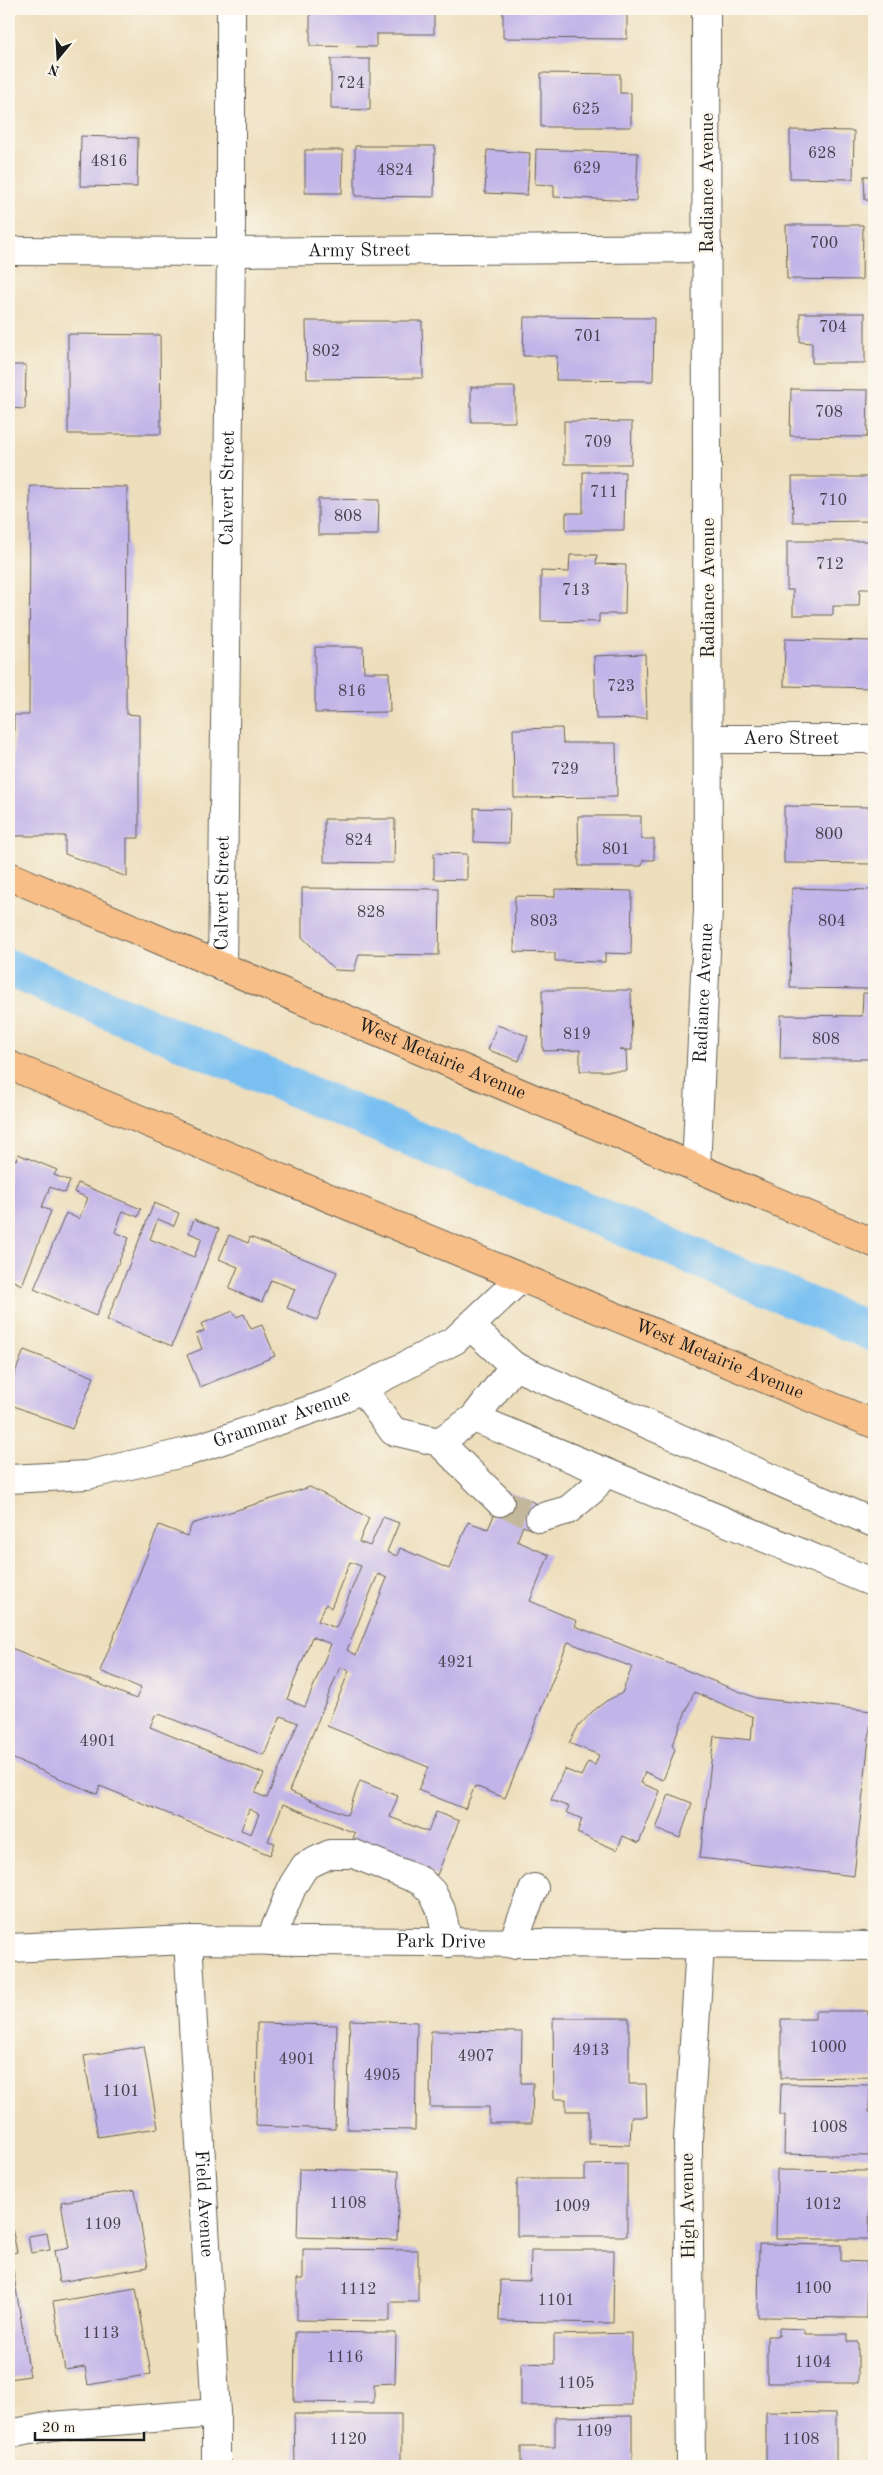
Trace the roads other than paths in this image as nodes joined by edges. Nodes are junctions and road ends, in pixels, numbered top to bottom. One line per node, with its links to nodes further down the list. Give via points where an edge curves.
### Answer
1 (230, 9): 5 (street, Calvert Street)
2 (706, 9): 3 (street, Radiance Avenue)
3 (708, 248): 5 (street, Army Street); 6 (street, Radiance Avenue)
4 (9, 251): 5 (street, Army Street)
5 (231, 252): 9 (street, Calvert Street)
6 (709, 739): 7 (street, Aero Street); 11 (street, Radiance Avenue, via 708,909)
7 (874, 739)
8 (9, 876): 9 (main road, West Metairie Avenue)
9 (222, 967): 11 (main road, West Metairie Avenue)
10 (9, 1065): 13 (main road, West Metairie Avenue)
11 (696, 1168): 12 (main road, West Metairie Avenue)
12 (874, 1243)
13 (521, 1278): 14 (street, Grammar Avenue); 18 (main road, West Metairie Avenue)
14 (470, 1326): 15 (street); 16 (street, Grammar Avenue, via 455,1340)
15 (514, 1366): 17 (street); 24 (street)
16 (362, 1388): 19 (street, via 393,1432); 21 (street, Grammar Avenue, via 339,1400 187,1452 87,1475)
17 (474, 1418): 19 (street); 20 (street)
18 (874, 1424)
19 (439, 1442): 22 (street)
20 (605, 1472): 23 (street, via 592,1490 568,1510); 25 (street)
21 (9, 1479)
22 (500, 1502)
23 (540, 1518)
24 (874, 1522)
25 (874, 1583)
26 (534, 1888): 30 (street)
27 (188, 1940): 28 (street, Park Drive); 33 (street, Park Drive); 34 (street, Field Avenue)
28 (270, 1941): 29 (street, Park Drive); 29 (street, via 293,1885 305,1866 330,1854 354,1854 421,1881 432,1892 441,1910)
29 (448, 1943): 30 (street, Park Drive)
30 (512, 1944): 31 (street, Park Drive)
31 (700, 1946): 32 (street, Park Drive); 37 (street, High Avenue, via 688,2139)
32 (874, 1946)
33 (9, 1948)
34 (216, 2412): 35 (street, via 52,2426); 36 (street, Field Avenue)
35 (9, 2434)
36 (216, 2466)
37 (691, 2466)

